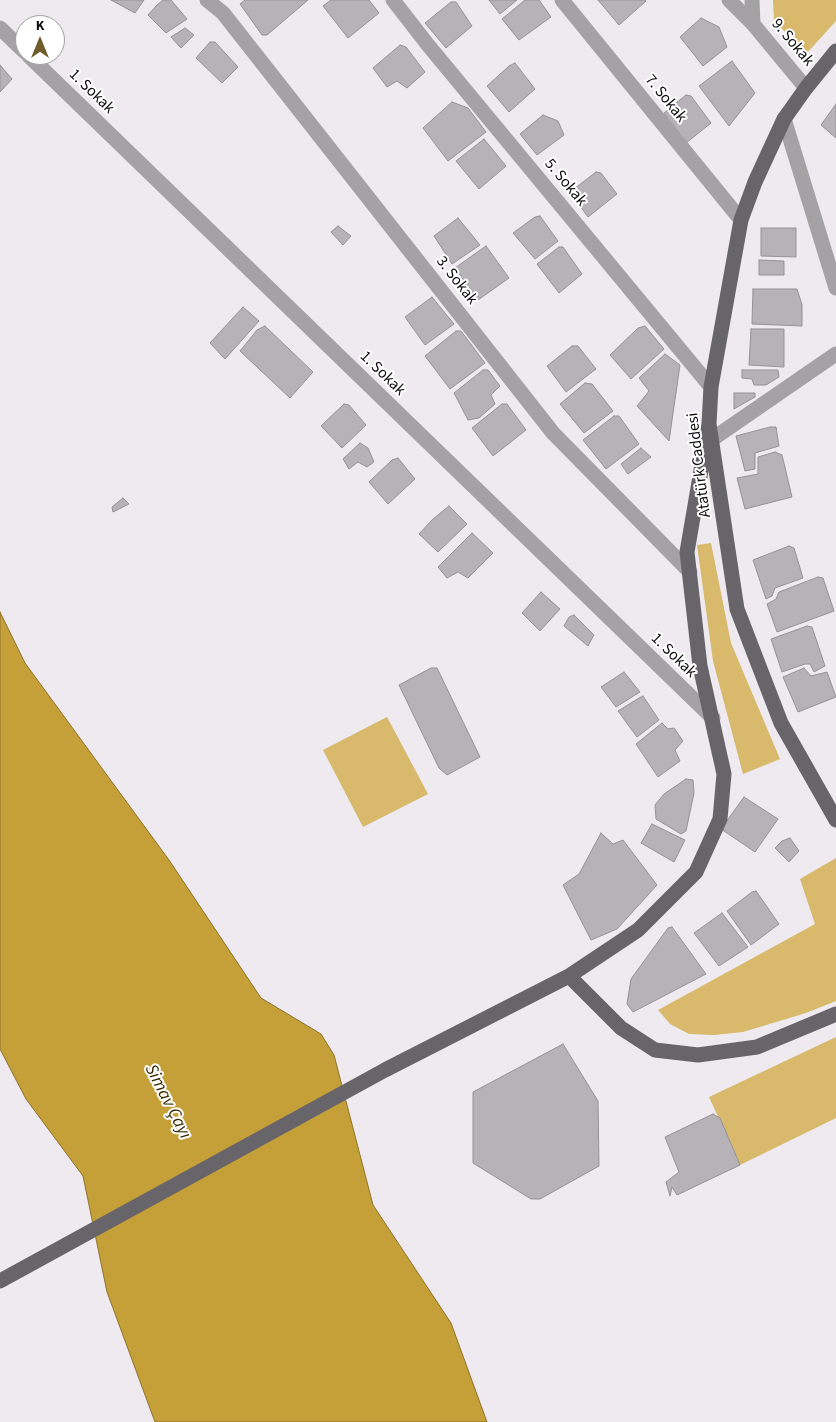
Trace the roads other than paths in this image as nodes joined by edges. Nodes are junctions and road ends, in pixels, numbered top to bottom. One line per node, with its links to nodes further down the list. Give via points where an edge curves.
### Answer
1 (207, 0): 19 (street, 3. Sokak, via 223,13 553,433)
2 (393, 0): 16 (street, 5. Sokak)
3 (562, 0): 13 (street, 7. Sokak)
4 (729, 0): 6 (street, 9. Sokak)
5 (752, 0): 6 (street)
6 (753, 24): 11 (street, 9. Sokak)
7 (0, 28): 8 (street, 1. Sokak)
8 (15, 43)
9 (836, 51): 11 (main road, Atatürk Caddesi)
10 (37, 65): 20 (street, 1. Sokak)
11 (806, 88): 12 (main road, Atatürk Caddesi)
12 (784, 119): 13 (main road, Atatürk Caddesi); 14 (street)
13 (741, 220): 16 (main road, Atatürk Caddesi)
14 (836, 288)
15 (836, 354): 18 (street)
16 (710, 387): 17 (main road, Atatürk Caddesi)
17 (709, 424): 18 (main road, Atatürk Caddesi); 19 (main road, via 687,552)
18 (711, 440): 21 (main road, Atatürk Caddesi, via 737,609 781,723)
19 (690, 572): 20 (main road, via 700,666)
20 (713, 718): 22 (main road, via 724,774 720,819 696,872 638,930)
21 (836, 820)
22 (569, 976): 23 (main road, via 621,1028 655,1050 698,1055 757,1048); 24 (main road, via 386,1070)
23 (836, 1014)
24 (0, 1281)

